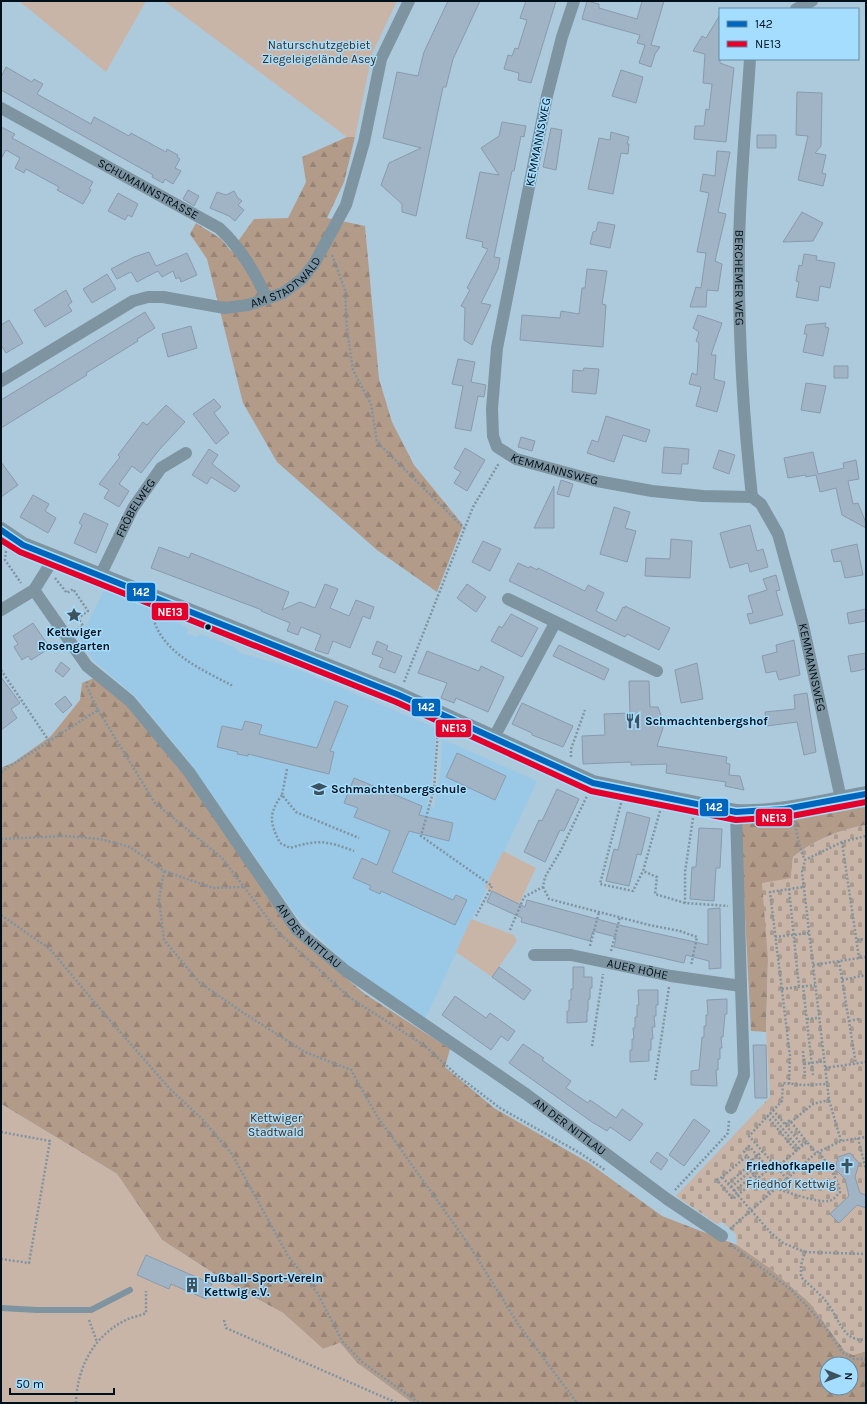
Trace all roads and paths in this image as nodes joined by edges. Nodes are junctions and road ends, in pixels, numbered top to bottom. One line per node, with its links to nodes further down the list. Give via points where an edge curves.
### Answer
1 (409, 1): 7 (street, AM STADTWALD, via 381,59 364,142 348,198)
2 (574, 1): 11 (street, KEMMANNSWEG, via 547,96 497,348 492,409 493,436 497,447)
3 (812, 1): 4 (street)
4 (798, 8)
5 (750, 60): 12 (street, BERCHEMER WEG, via 739,246 741,350)
6 (1, 108): 8 (street, SCHUMANNSTRASSE, via 219,228 232,239 255,272)
7 (327, 241): 8 (street, AM STADTWALD, via 302,279 283,293); 13 (path, via 345,290 353,370 371,404 377,442)
8 (266, 299): 9 (street, AM STADTWALD, via 248,305 225,308 163,297 133,301)
9 (1, 381)
10 (186, 453): 16 (street, FRÖBELWEG, via 161,468 141,496)
11 (505, 453): 12 (street, KEMMANNSWEG, via 516,459 597,481 652,491); 13 (path, via 473,507)
12 (752, 497): 42 (street, KEMMANNSWEG, via 761,504 778,534 803,625)
13 (464, 528): 28 (path)
14 (4, 533): 15 (street, via 23,545); 18 (path, via 5,560 22,584)
15 (54, 558): 16 (street); 18 (street)
16 (100, 576): 19 (street)
17 (57, 581): 23 (path, via 67,594 73,589 88,611 78,618 83,626)
18 (34, 590): 21 (street); 23 (street, AN DER NITTLAU)
19 (155, 598): 27 (path, via 152,611 154,622 173,650 195,666); 28 (street)
20 (508, 599): 22 (street)
21 (1, 610)
22 (555, 623): 26 (street); 32 (street)
23 (67, 637): 24 (street, AN DER NITTLAU)
24 (87, 666): 29 (path, via 87,687); 139 (street, AN DER NITTLAU, via 130,701 190,772 297,930 346,971 526,1094)
25 (1, 670): 33 (path)
26 (657, 671)
27 (232, 686)
28 (399, 695): 31 (street)
29 (98, 710): 33 (path); 55 (path, via 155,803 222,858)
30 (585, 710): 34 (path)
31 (439, 713): 32 (street); 62 (path, via 434,789 421,836 492,886)
32 (493, 739): 37 (street)
33 (49, 741): 36 (path)
34 (571, 749)
35 (287, 769): 40 (path)
36 (1, 772)
37 (593, 783): 38 (street); 56 (path, via 545,877)
38 (624, 789): 41 (street); 53 (path, via 600,884 633,891)
39 (866, 794): 42 (street)
40 (282, 796): 47 (path, via 296,812); 50 (path, via 274,806 271,825 280,843 290,848 311,842 332,843)
41 (664, 797): 43 (street); 53 (path)
42 (841, 799): 44 (street)
43 (695, 804): 45 (street); 58 (path, via 685,872)
44 (791, 809): 45 (street); 51 (path, via 800,851)
45 (736, 812): 59 (street)
46 (866, 836): 49 (path)
47 (359, 838)
48 (1, 839): 52 (path, via 65,836 100,839 130,847)
49 (842, 842): 51 (path); 69 (path)
50 (354, 851)
51 (805, 860): 54 (path, via 802,872)
52 (164, 871): 55 (path, via 213,888); 156 (path, via 159,899 164,940 198,982 305,1052 351,1070 377,1116 469,1245 518,1324)
53 (643, 871): 58 (path, via 657,877 655,894)
54 (803, 886): 57 (path); 65 (path)
55 (244, 887): 128 (path, via 279,933 349,997 425,1046 458,1076 500,1108 580,1153)
56 (543, 887): 60 (path, via 548,899); 64 (path, via 524,897)
57 (789, 889): 66 (path); 67 (path, via 770,892)
58 (685, 903): 59 (path)
59 (739, 906): 82 (street)
60 (599, 912): 63 (path); 73 (path)
61 (1, 915): 155 (path, via 50,949 161,1078 207,1124 232,1154 288,1256 318,1294 342,1341 362,1362)
62 (476, 916)
63 (620, 917): 75 (path); 79 (path, via 696,937)
64 (510, 930)
65 (809, 933): 66 (path); 76 (path)
66 (794, 935): 67 (path); 83 (path)
67 (775, 937): 84 (path)
68 (866, 939): 69 (path)
69 (857, 940): 72 (path)
70 (534, 955): 73 (street, AUER HÖHE, via 571,955)
71 (866, 956): 72 (path)
72 (859, 958): 74 (path)
73 (586, 959): 75 (street, AUER HÖHE)
74 (839, 960): 76 (path); 80 (path)
75 (606, 963): 78 (street, AUER HÖHE); 89 (path)
76 (813, 965): 81 (path)
77 (866, 975): 80 (path)
78 (671, 976): 79 (street, AUER HÖHE); 99 (path)
79 (688, 979): 82 (street, AUER HÖHE)
80 (842, 980): 88 (path)
81 (815, 985): 83 (path); 85 (path)
82 (741, 986): 103 (street, via 744,1076)
83 (801, 986): 84 (path); 86 (path)
84 (782, 989): 100 (path, via 790,1056)
85 (818, 1018): 86 (path); 91 (path)
86 (807, 1019): 92 (path)
87 (859, 1019): 88 (path)
88 (849, 1021): 95 (path)
89 (592, 1046)
90 (803, 1051): 94 (path)
91 (824, 1061): 92 (path); 96 (path)
92 (812, 1062): 94 (path); 97 (path)
93 (866, 1062): 95 (path)
94 (804, 1064): 98 (path)
95 (856, 1064): 96 (path)
96 (825, 1068): 101 (path)
97 (814, 1075)
98 (805, 1076)
99 (656, 1080)
100 (789, 1084): 101 (path); 104 (path, via 783,1083 782,1101)
101 (827, 1084): 102 (path)
102 (829, 1100): 107 (path, via 813,1104); 112 (path)
103 (731, 1108): 139 (path, via 728,1133)
104 (773, 1110): 105 (path); 108 (path)
105 (770, 1113): 106 (path); 115 (path)
106 (767, 1116): 116 (path, via 749,1136); 117 (path)
107 (791, 1122): 108 (path, via 790,1120); 113 (path)
108 (785, 1124): 114 (path)
109 (1, 1132): 144 (path, via 50,1141 30,1263)
110 (866, 1137): 111 (path)
111 (858, 1138): 112 (path); 126 (path)
112 (841, 1141): 118 (path)
113 (807, 1142): 114 (path); 118 (path)
114 (803, 1146): 115 (path)
115 (800, 1149): 117 (path)
116 (763, 1151): 120 (path); 122 (path)
117 (796, 1151): 122 (path)
118 (818, 1152): 132 (path); 135 (path, via 839,1182 840,1192 835,1198 828,1202 785,1193)
119 (747, 1156): 120 (path, via 744,1151 749,1146); 121 (path); 130 (path)
120 (758, 1156): 121 (path); 125 (path)
121 (752, 1161): 123 (path, via 746,1165); 124 (path)
122 (776, 1165): 125 (path); 132 (path)
123 (748, 1167): 127 (path); 133 (path)
124 (757, 1167)
125 (769, 1169): 131 (path)
126 (866, 1170)
127 (751, 1171): 129 (path); 134 (path)
128 (610, 1174)
129 (754, 1175): 131 (path); 136 (path)
130 (722, 1176): 133 (path); 138 (path, via 717,1180 733,1199)
131 (757, 1179): 137 (path); 138 (path)
132 (786, 1179): 135 (path)
133 (728, 1184): 134 (path)
134 (731, 1187): 136 (path)
135 (776, 1188): 137 (path)
136 (734, 1192): 138 (path)
137 (770, 1194): 140 (path)
138 (737, 1195): 140 (path)
139 (667, 1199): 141 (street, AN DER NITTLAU)
140 (751, 1211): 141 (path); 142 (path, via 783,1243)
141 (722, 1236): 152 (path, via 735,1249 790,1289 822,1324 842,1352 854,1359)
142 (805, 1252): 143 (path); 150 (path, via 801,1278 828,1304 845,1333 853,1338)
143 (866, 1254)
144 (1, 1259)
145 (130, 1290): 148 (lane)
146 (146, 1291): 151 (path, via 146,1313 112,1328)
147 (1, 1308): 148 (lane)
148 (86, 1310): 151 (path)
149 (224, 1320): 154 (path, via 226,1328)
150 (866, 1339)
151 (97, 1342): 153 (path, via 86,1357 76,1386)
152 (866, 1359)
153 (76, 1403)
154 (397, 1403)
155 (419, 1403)
156 (577, 1403)

